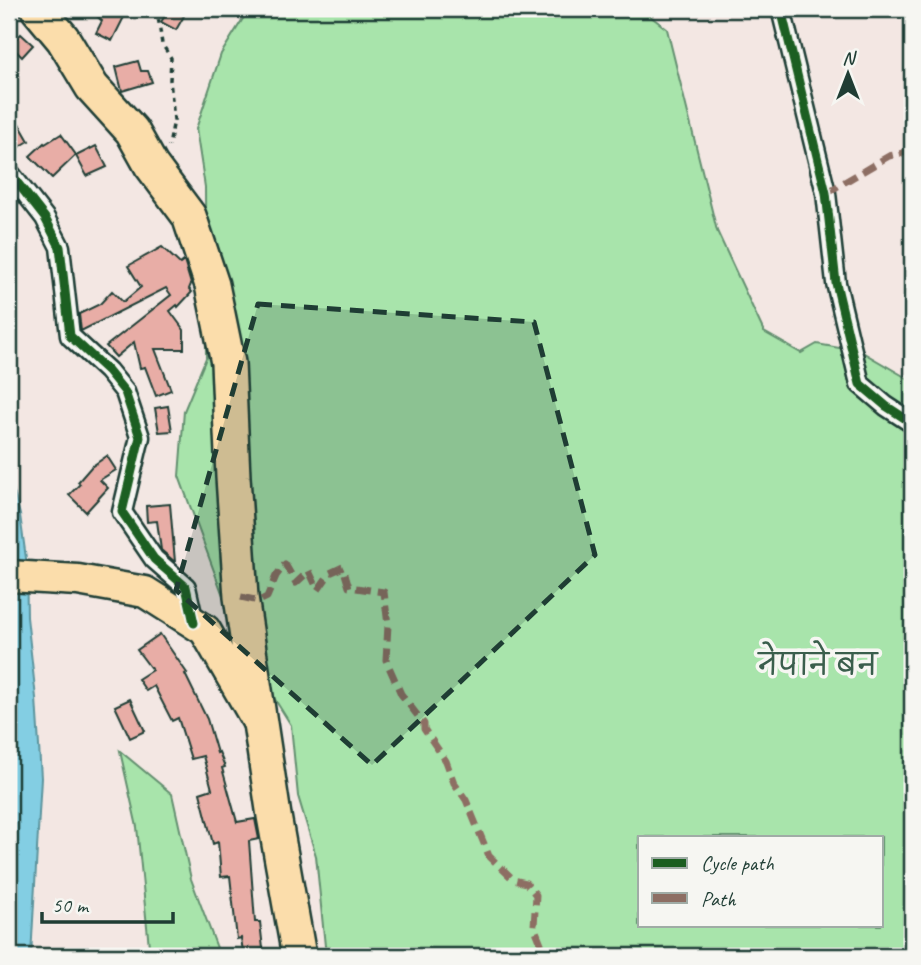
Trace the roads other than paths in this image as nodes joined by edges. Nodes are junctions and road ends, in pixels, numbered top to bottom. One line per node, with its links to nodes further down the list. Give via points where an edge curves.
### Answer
1 (38, 9): 7 (highway, via 63,38 92,87 132,131 189,216 212,285 228,363 242,597)
2 (781, 9): 4 (street, via 826,193 836,283 860,384)
3 (9, 172): 6 (street, via 45,218 60,247 70,336 125,391 140,437 122,512 153,559 186,587)
4 (912, 423)
5 (9, 576): 6 (main road, via 78,580 145,592)
6 (194, 623): 7 (main road, via 205,630)
7 (261, 727): 8 (highway)
8 (299, 956)

